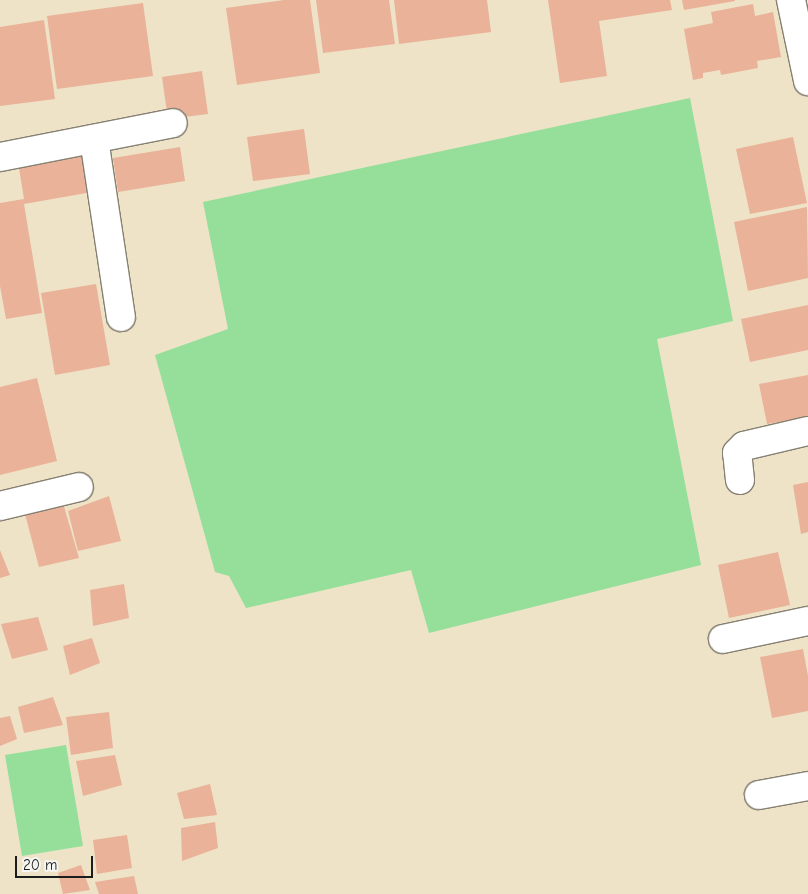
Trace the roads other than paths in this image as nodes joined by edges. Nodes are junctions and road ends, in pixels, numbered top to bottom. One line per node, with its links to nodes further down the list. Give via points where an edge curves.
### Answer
1 (791, 0): 2 (street)
2 (807, 74)
3 (173, 124): 4 (street)
4 (94, 139): 5 (street); 6 (street)
5 (0, 157)
6 (121, 316)
7 (808, 431): 8 (street, via 744,446 737,453)
8 (740, 480)
9 (79, 487): 10 (street)
10 (0, 506)
11 (808, 621): 12 (street)
12 (723, 639)
13 (808, 786): 14 (street)
14 (759, 795)

